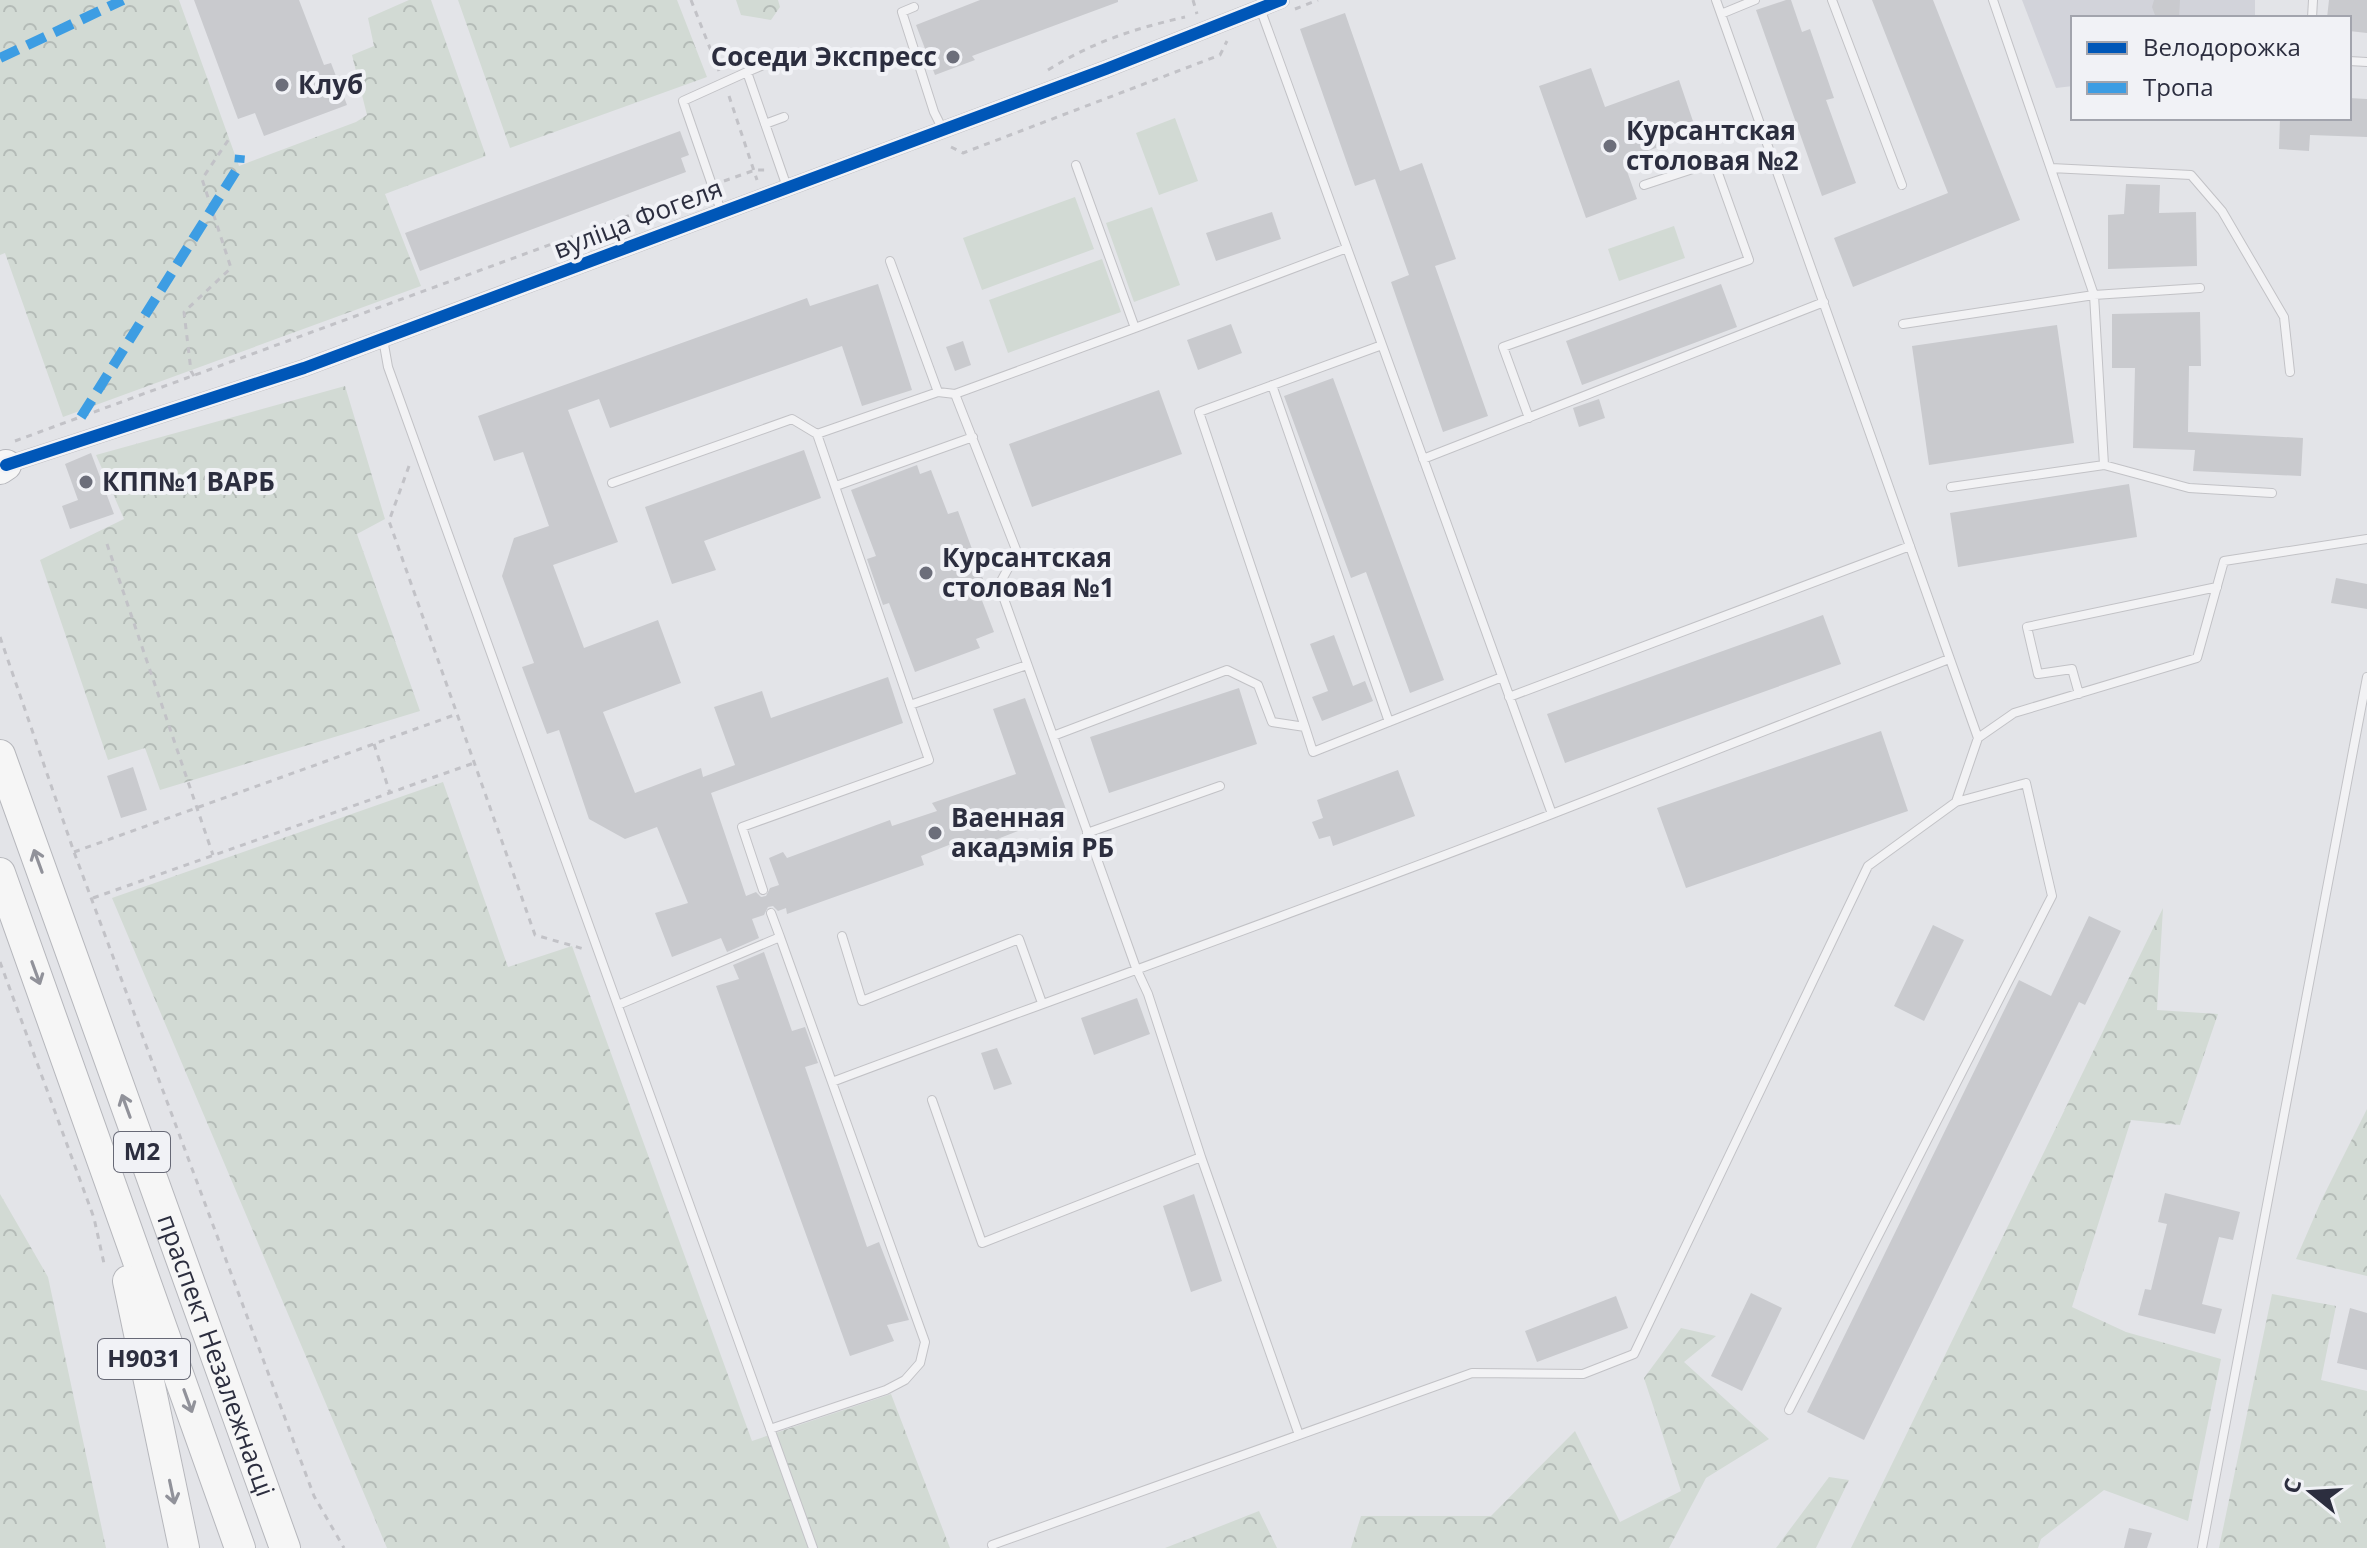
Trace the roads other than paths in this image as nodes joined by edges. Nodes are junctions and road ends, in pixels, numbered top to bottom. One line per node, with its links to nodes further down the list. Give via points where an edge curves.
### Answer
1 (1281, 0): 6 (street, вуліца Фогеля)
2 (1716, 0): 8 (lane)
3 (1755, 0): 8 (lane)
4 (1832, 0): 18 (lane)
5 (1993, 0): 15 (lane)
6 (1259, 4): 13 (street, вуліца Фогеля, via 1106,69); 20 (lane)
7 (914, 7): 13 (lane, via 902,12)
8 (1721, 14): 24 (lane)
9 (768, 63): 10 (lane)
10 (747, 72): 12 (lane); 19 (lane, via 683,101)
11 (784, 117): 12 (lane)
12 (765, 124): 16 (lane)
13 (942, 128): 16 (street, вуліца Фогеля)
14 (1076, 165): 26 (lane)
15 (2051, 168): 23 (lane); 29 (lane, via 2191,175 2222,211 2284,317)
16 (784, 179): 19 (street, вуліца Фогеля)
17 (1644, 185): 33 (lane, via 1714,162 1749,260 1503,347)
18 (1902, 185)
19 (721, 211): 27 (street, вуліца Фогеля)
20 (1347, 248): 26 (lane); 28 (lane)
21 (890, 261): 31 (lane)
22 (2200, 288): 23 (lane)
23 (2094, 295): 25 (lane); 38 (lane)
24 (1824, 302): 33 (lane); 44 (lane)
25 (1903, 324)
26 (1135, 328): 32 (lane)
27 (383, 337): 37 (street, вуліца Фогеля, via 304,368); 69 (lane, via 388,367)
28 (1382, 345): 30 (lane); 36 (lane)
29 (2290, 372)
30 (1272, 385): 53 (lane); 54 (lane, via 1199,412)
31 (938, 392): 32 (lane); 34 (lane)
32 (955, 394): 35 (lane)
33 (1529, 418): 36 (lane)
34 (817, 434): 39 (lane, via 792,419); 40 (lane)
35 (973, 437): 40 (lane); 47 (lane, via 1017,552 999,585)
36 (1423, 459): 48 (lane)
37 (5, 460)
38 (2104, 465): 41 (lane); 42 (lane, via 2189,488)
39 (612, 483)
40 (836, 486): 52 (lane)
41 (1951, 487)
42 (2272, 493)
43 (2367, 539): 45 (lane, via 2224,561)
44 (1910, 546): 46 (lane); 51 (lane)
45 (2217, 587): 50 (lane, via 2197,658); 50 (lane, via 2027,627 2038,674 2072,669)
46 (1949, 659): 56 (lane); 60 (lane)
47 (1027, 665): 52 (lane); 55 (lane)
48 (1502, 677): 51 (lane); 53 (lane)
49 (2367, 677): 82 (lane)
50 (2079, 694): 56 (lane, via 2014,713)
51 (1509, 697): 60 (lane)
52 (910, 705): 63 (lane, via 929,760 742,827)
53 (1389, 722): 54 (lane, via 1313,752)
54 (1305, 727): 55 (lane, via 1272,722 1258,685 1227,670)
55 (1053, 736): 61 (lane)
56 (1978, 738): 59 (lane)
57 (0, 755): 80 (highway, праспект Незалежнасці / М2, one-way to 57)
58 (1220, 786): 61 (lane)
59 (1956, 802): 74 (lane, via 2026,783 2052,896); 76 (lane, via 1868,866 1634,1354 1583,1374 1472,1373)
60 (1552, 814): 67 (lane)
61 (1087, 833): 67 (lane)
62 (0, 873): 73 (highway, праспект Незалежнасці / М2, one-way to 73)
63 (763, 890)
64 (771, 913): 66 (lane)
65 (842, 936): 68 (lane, via 862,1001 1019,939)
66 (780, 937): 69 (lane); 70 (lane)
67 (1136, 968): 68 (lane); 72 (lane)
68 (1042, 1003): 70 (lane)
69 (618, 1005): 75 (lane)
70 (832, 1082): 75 (lane, via 925,1342 920,1363 905,1380)
71 (932, 1100): 72 (lane, via 982,1243)
72 (1201, 1157): 76 (lane)
73 (105, 1169): 78 (highway, Н9031, one-way to 78); 79 (highway, праспект Незалежнасці / М2, one-way to 79)
74 (1789, 1410)
75 (770, 1429): 81 (lane)
76 (1299, 1435): 77 (lane)
77 (992, 1545)
78 (184, 1548)
79 (240, 1548)
80 (285, 1548)
81 (813, 1548)
82 (2202, 1548)

